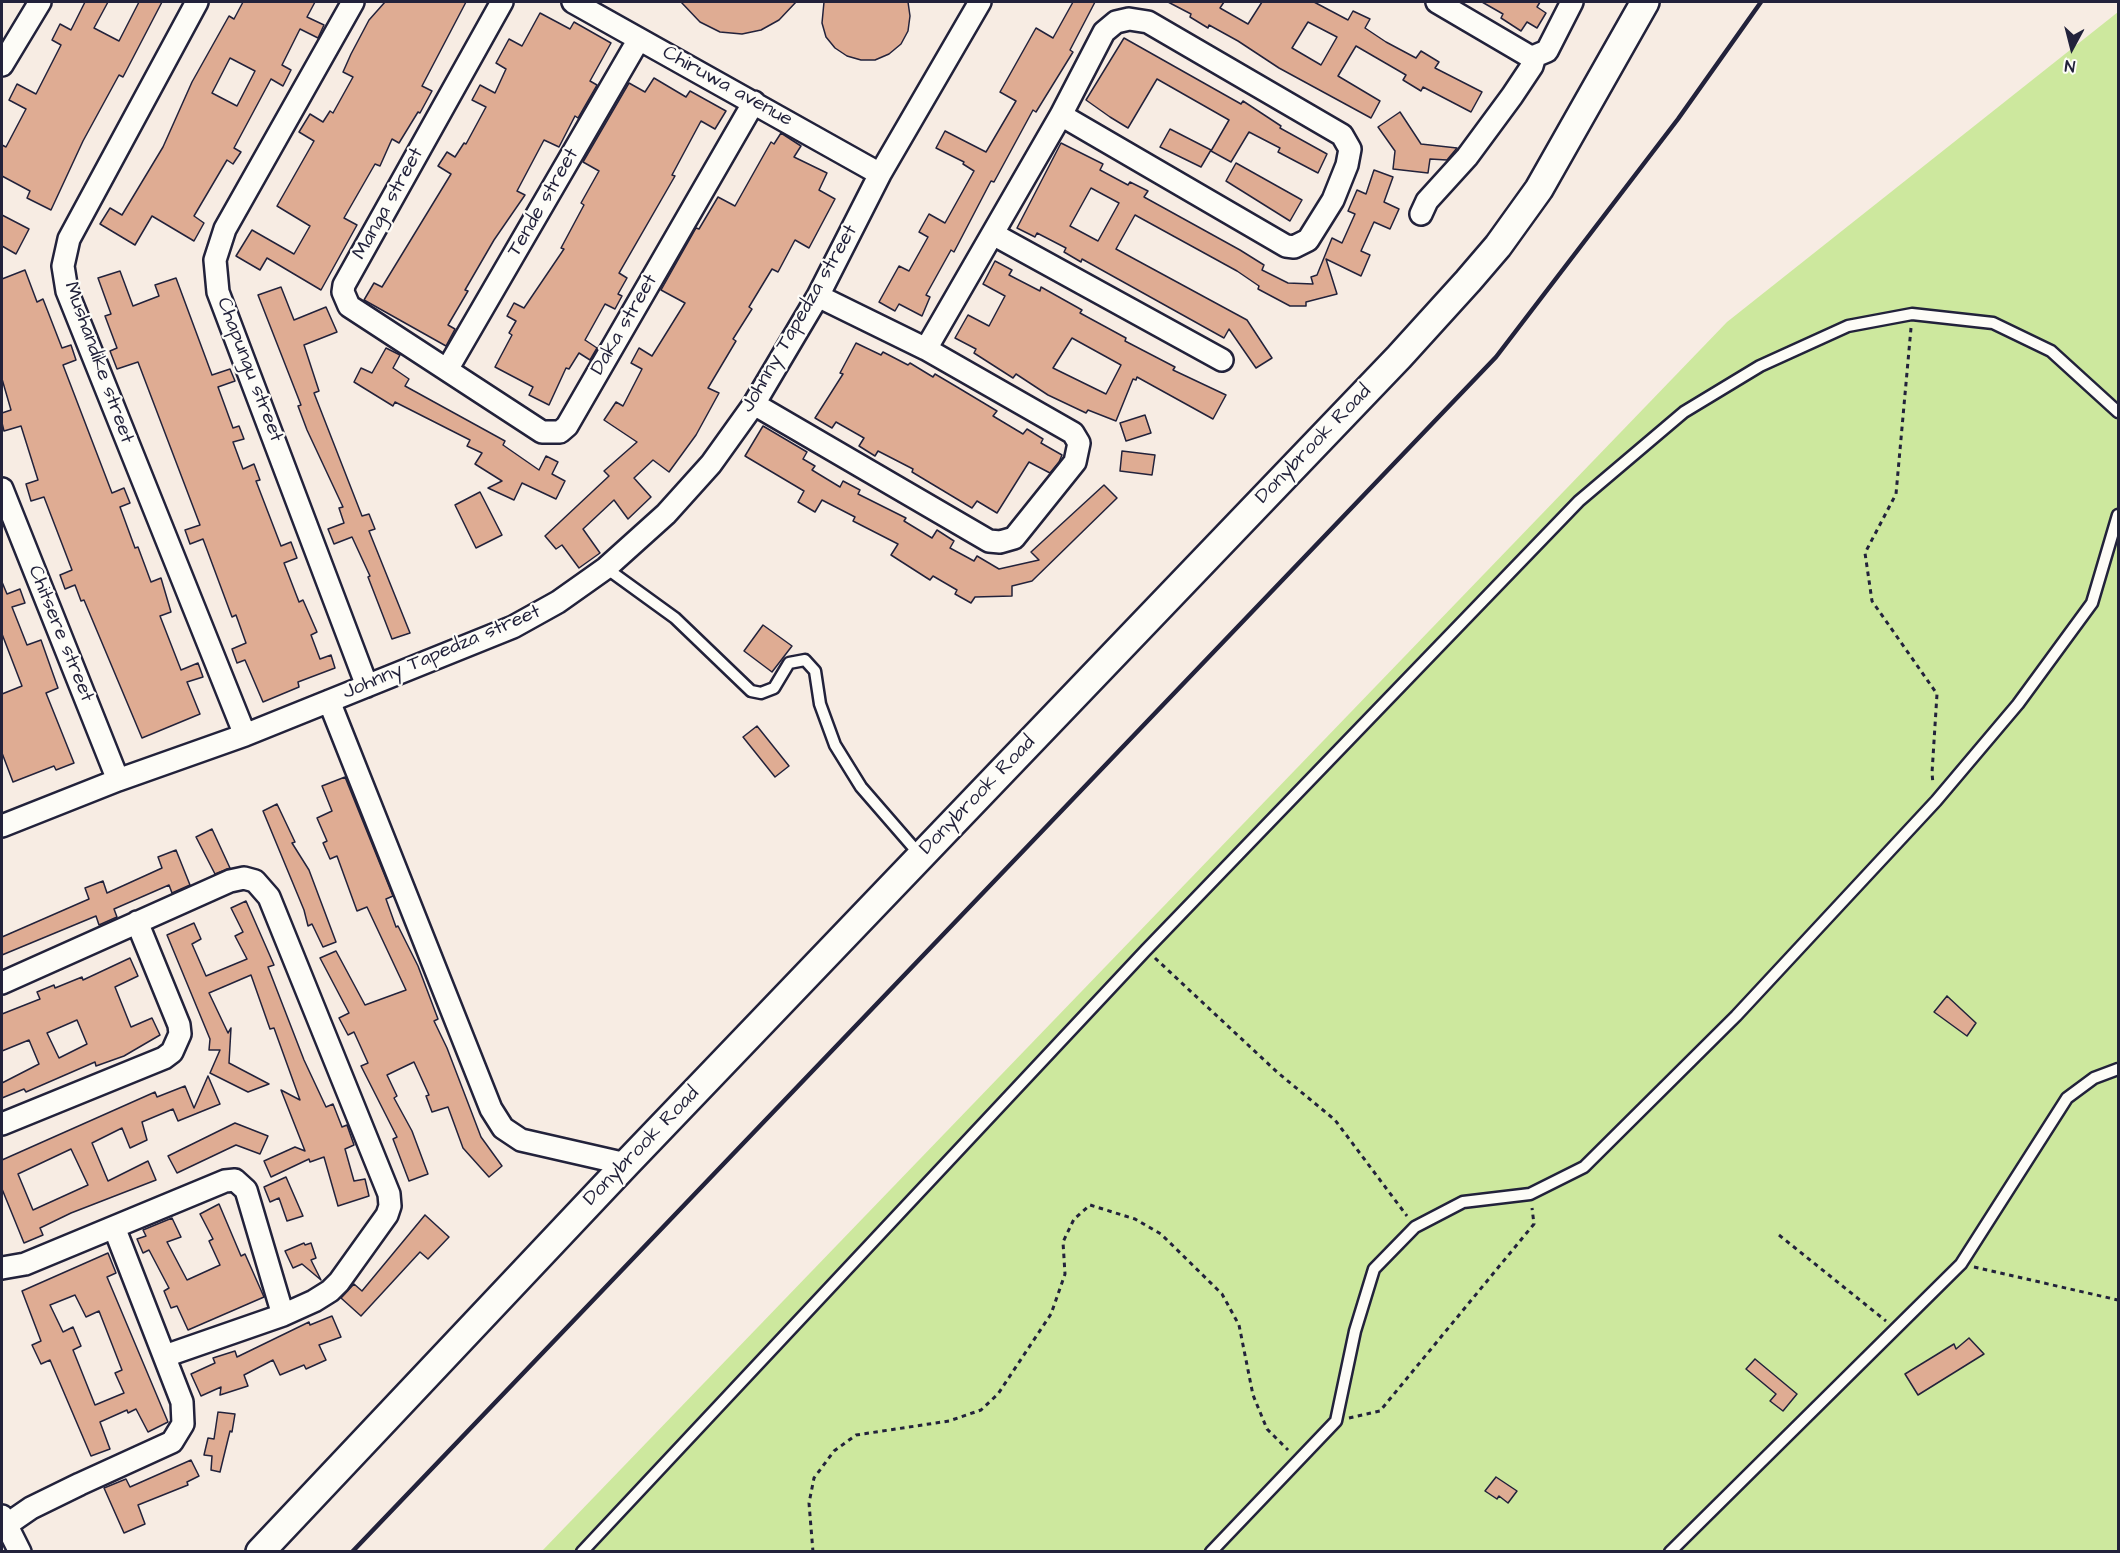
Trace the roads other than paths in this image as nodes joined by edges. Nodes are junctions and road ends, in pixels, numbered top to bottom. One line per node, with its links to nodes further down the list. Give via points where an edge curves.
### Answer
1 (40, 2): 12 (street)
2 (198, 2): 29 (street, Mushandike street, via 69,239 63,266 72,302)
3 (353, 2): 27 (street, Chapungu street, via 225,229 215,260 218,292)
4 (502, 2): 21 (street, Manga street, via 344,285 344,298 349,306)
5 (573, 2): 10 (street, Chiruwa avenue)
6 (980, 2): 15 (street, Johnny Tapedza street)
7 (1437, 2): 11 (street)
8 (1572, 2): 11 (street, via 1547,51)
9 (1645, 2): 32 (street, Donybrook Road, via 1539,189 1498,246 1399,357)
10 (639, 39): 13 (street, Chiruwa avenue); 21 (street, Tende street)
11 (1535, 56): 16 (street, via 1506,104)
12 (2, 65)
13 (754, 102): 15 (street, Chiruwa avenue); 21 (street, Daka street, via 561,432 542,432)
14 (1061, 115): 14 (street, via 1104,32 1116,22 1129,19 1148,22 1342,135 1350,149 1333,200 1308,240 1294,247 1286,246); 17 (street)
15 (880, 174): 18 (street, Johnny Tapedza street)
16 (1420, 214)
17 (993, 234): 19 (street); 20 (street)
18 (818, 296): 19 (street); 22 (street, Johnny Tapedza street)
19 (927, 349): 22 (street, via 1073,433 1079,442 1076,462 1008,541 989,541)
20 (1222, 360)
21 (448, 368)
22 (754, 404): 26 (street, Johnny Tapedza street, via 696,481)
23 (2118, 412): 45 (lane, via 2051,351 1993,323 1912,314 1848,326 1760,366 1684,412 1579,501 1146,950)
24 (2, 489): 30 (street, Chitsere street)
25 (2118, 516): 46 (lane, via 2092,603 2018,704 1936,801 1736,1016 1584,1167 1530,1194 1463,1202 1415,1227 1374,1269 1355,1331 1336,1421)
26 (606, 568): 27 (street, Johnny Tapedza street, via 513,627); 32 (lane, via 675,618 751,691 761,693 774,688 789,663 805,660 815,671 820,704 836,745 861,787)
27 (367, 686): 28 (street, Johnny Tapedza street)
28 (329, 701): 29 (street, Johnny Tapedza street); 37 (street, via 491,1109 503,1128 521,1140)
29 (245, 735): 30 (street, Johnny Tapedza street)
30 (118, 780): 31 (street, Johnny Tapedza street)
31 (2, 826)
32 (921, 856): 37 (street, Donybrook Road)
33 (137, 922): 34 (street); 36 (street, via 179,1024 180,1034 172,1052); 40 (street, via 230,881 255,881 270,897 388,1194 387,1215 339,1282 314,1301)
34 (2, 983)
35 (2118, 1069): 47 (lane, via 2094,1078 2067,1098 1961,1264)
36 (2, 1124)
37 (626, 1164): 44 (street, Donybrook Road)
38 (114, 1227): 39 (street, via 25,1264); 40 (street, via 235,1180 246,1190); 41 (street)
39 (2, 1268)
40 (283, 1315): 41 (street)
41 (165, 1356): 42 (street, via 182,1402 183,1424 172,1442)
42 (2, 1523): 43 (street)
43 (20, 1551)
44 (260, 1551)
45 (582, 1551)
46 (1211, 1551)
47 (1670, 1551)

